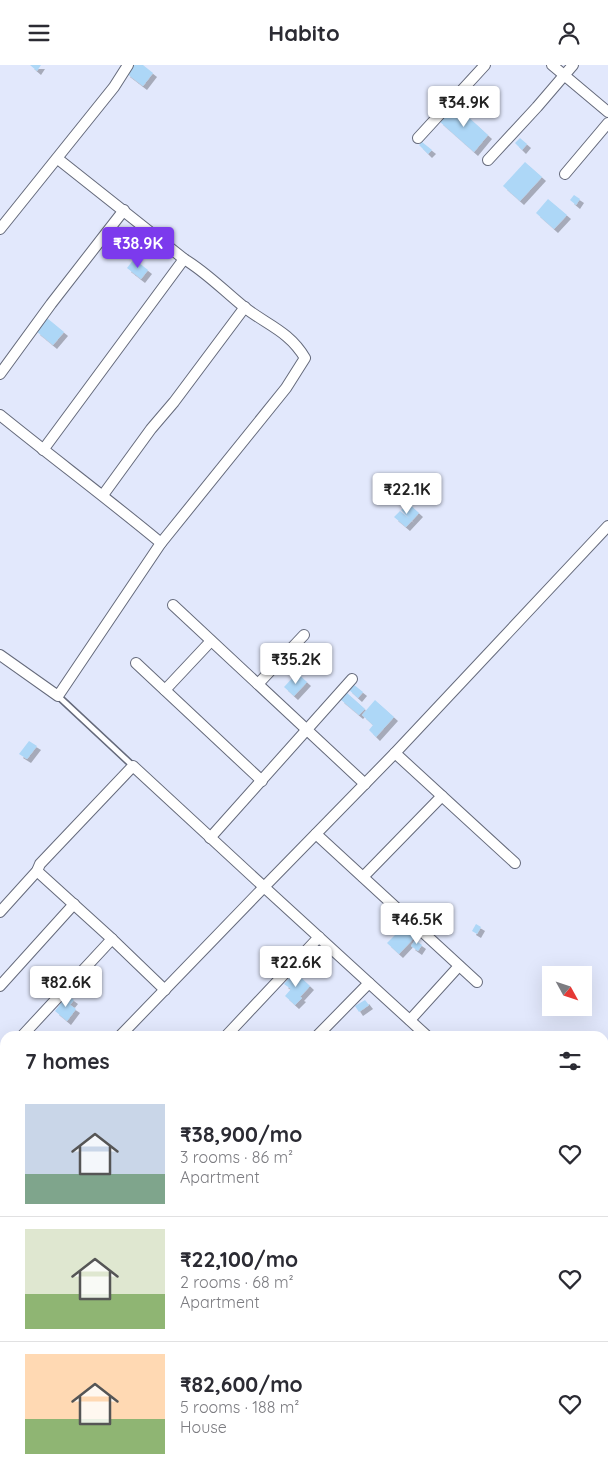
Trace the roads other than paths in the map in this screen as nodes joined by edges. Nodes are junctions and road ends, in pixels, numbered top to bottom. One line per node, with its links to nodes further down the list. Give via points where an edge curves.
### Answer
1 (128, 65): 9 (street)
2 (484, 65): 8 (street)
3 (552, 65): 5 (street)
4 (573, 65): 5 (street)
5 (564, 75): 6 (street); 10 (street)
6 (608, 112)
7 (608, 123): 11 (street)
8 (418, 138)
9 (58, 159): 12 (street); 13 (street)
10 (488, 160)
11 (565, 174)
12 (124, 210): 14 (street); 16 (street)
13 (0, 229)
14 (184, 259): 15 (street); 18 (street)
15 (245, 307): 19 (street); 21 (street, via 298,345 305,358 286,388)
16 (0, 374)
17 (0, 415): 18 (street)
18 (43, 450): 19 (street)
19 (103, 495): 21 (street)
20 (608, 526): 32 (street)
21 (161, 543): 30 (street)
22 (173, 605): 24 (street)
23 (304, 635): 28 (street)
24 (211, 641): 28 (street); 29 (street)
25 (0, 655): 30 (street)
26 (136, 663): 29 (street)
27 (352, 679): 31 (street)
28 (258, 684): 31 (street)
29 (165, 690): 34 (street)
30 (58, 697): 33 (lane)
31 (306, 731): 34 (street); 35 (street)
32 (395, 753): 35 (street); 36 (street)
33 (133, 766): 38 (street); 40 (street, via 40,864)
34 (262, 781): 38 (street)
35 (365, 784): 37 (street)
36 (442, 796): 39 (street); 41 (street)
37 (316, 833): 41 (street); 42 (street)
38 (210, 838): 42 (street)
39 (515, 863)
40 (37, 871): 43 (street); 44 (street)
41 (364, 877): 47 (street)
42 (264, 887): 45 (street); 51 (street)
43 (74, 904): 46 (street); 50 (street)
44 (0, 912)
45 (319, 937): 49 (street); 55 (street)
46 (112, 939): 51 (street); 53 (street)
47 (459, 966): 48 (street); 52 (street)
48 (477, 982)
49 (370, 983): 52 (street); 56 (street)
50 (0, 985)
51 (165, 990): 54 (street)
52 (410, 1019): 57 (street)
53 (27, 1031)
54 (127, 1031)
55 (231, 1031)
56 (322, 1031)
57 (422, 1031)

